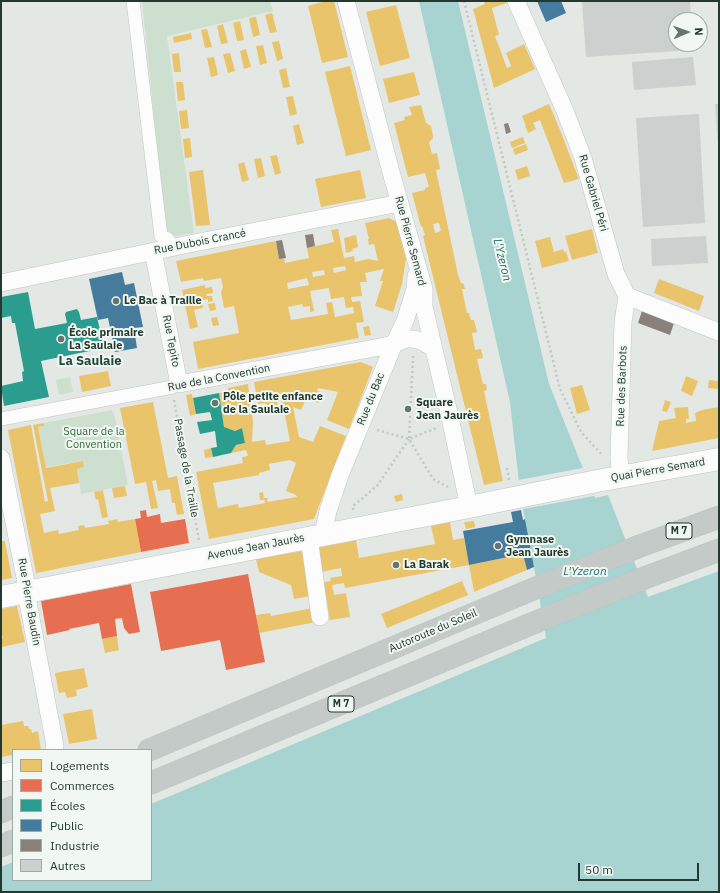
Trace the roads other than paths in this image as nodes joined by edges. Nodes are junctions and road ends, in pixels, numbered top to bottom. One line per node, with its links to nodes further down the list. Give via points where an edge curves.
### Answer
1 (133, 1): 5 (street, via 161,236)
2 (346, 1): 4 (street, Rue Pierre Semard)
3 (516, 1): 9 (street, Rue Gabriel Péri, via 583,158 616,274)
4 (400, 203): 6 (street, Rue Dubois Crancé); 7 (street, Rue Pierre Semard)
5 (168, 240)
6 (153, 251): 8 (street, Rue Dubois Crancé); 13 (street, Rue Tepito)
7 (418, 264): 11 (street, Rue du Bac, via 410,306); 12 (street, Rue Pierre Semard, via 424,288 424,307)
8 (1, 283)
9 (627, 296): 10 (street); 17 (street, Rue des Barbots, via 623,322 620,458)
10 (719, 332)
11 (394, 344): 12 (street, Rue de la Convention, via 414,338); 13 (street, Rue de la Convention); 21 (street, Rue du Bac, via 340,475 325,525)
12 (434, 348): 19 (street, Rue Pierre Semard)
13 (179, 384): 14 (street, Rue de la Convention)
14 (1, 419)
15 (1, 458): 23 (street, Rue Pierre Baudin)
16 (719, 459): 17 (main road, Quai Pierre Semard)
17 (623, 476): 18 (main road, Quai Pierre Semard)
18 (516, 497): 19 (main road, Avenue Jean Jaurès)
19 (469, 507): 21 (main road, Avenue Jean Jaurès)
20 (719, 517): 27 (highway, Autoroute du Soleil / M 7, via 526,592)
21 (317, 536): 23 (main road, Avenue Jean Jaurès); 25 (street, Rue du Bac)
22 (719, 550): 30 (highway, M 7, via 531,624)
23 (26, 592): 24 (main road, Avenue Jean Jaurès); 26 (street, Rue Pierre Baudin)
24 (1, 596)
25 (320, 617)
26 (55, 748)
27 (150, 749)
28 (12, 771): 29 (street)
29 (1, 773)
30 (152, 783)
31 (12, 807): 32 (highway)
32 (1, 812)
33 (12, 841): 34 (highway)
34 (1, 846)

